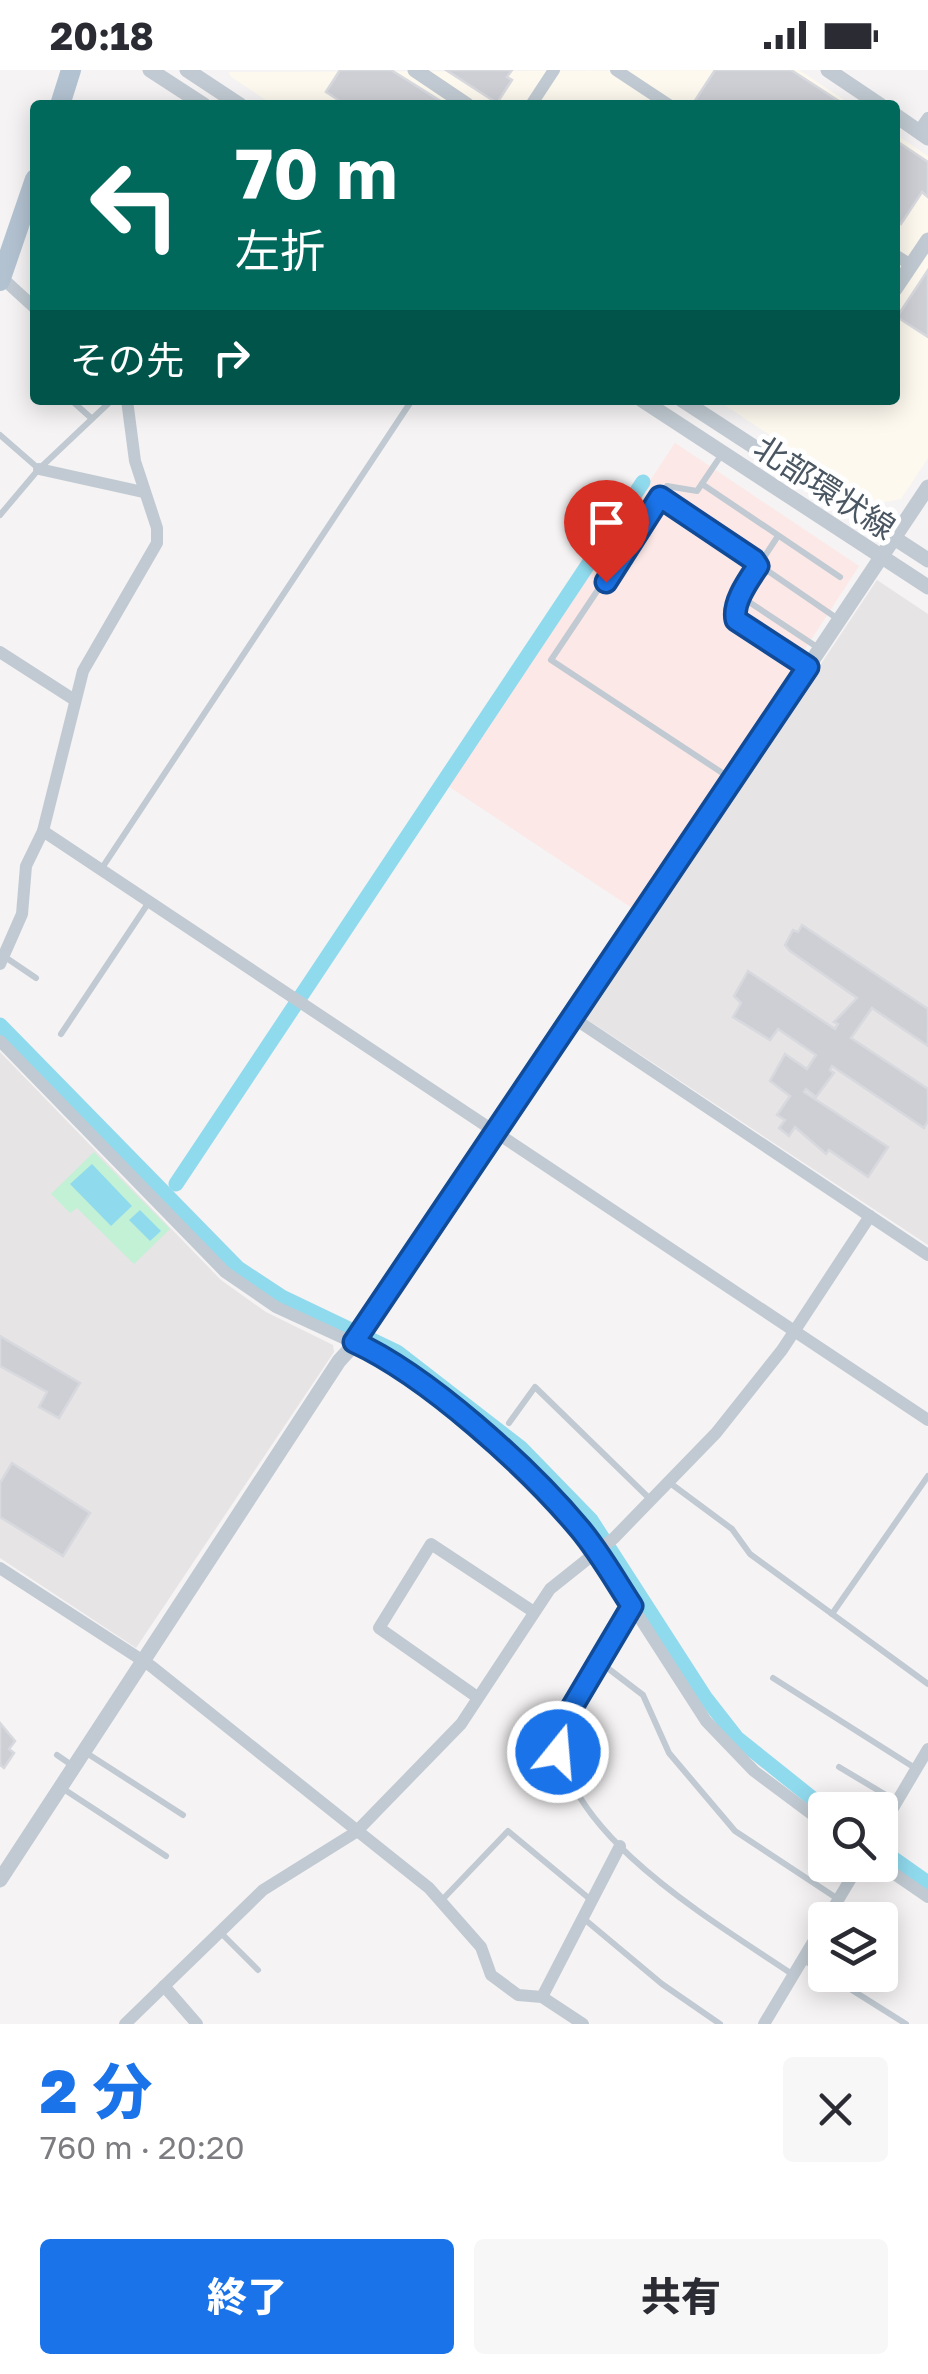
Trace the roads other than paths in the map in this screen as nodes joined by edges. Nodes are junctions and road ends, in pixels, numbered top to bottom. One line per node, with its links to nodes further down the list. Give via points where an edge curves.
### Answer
1 (70, 70): 9 (main road)
2 (150, 70): 10 (street)
3 (188, 70): 8 (street)
4 (415, 70): 12 (street)
5 (554, 70): 13 (street)
6 (616, 70): 14 (street)
7 (828, 70): 15 (street)
8 (210, 76): 11 (street)
9 (62, 100)
10 (196, 100)
11 (235, 100)
12 (460, 100)
13 (534, 100)
14 (661, 100)
15 (873, 100)
16 (900, 117): 17 (street)
17 (925, 129)
18 (30, 193): 22 (main road)
19 (928, 240): 21 (street)
20 (900, 257): 21 (street)
21 (911, 265): 23 (street)
22 (1, 279): 24 (street)
23 (900, 282)
24 (30, 304)
25 (77, 405): 31 (lane)
26 (106, 405): 31 (lane)
27 (128, 405): 37 (street)
28 (409, 405): 55 (lane)
29 (650, 405): 33 (street, 北部環状線)
30 (690, 405): 41 (street, 北部環状線)
31 (90, 417): 34 (lane)
32 (0, 435): 34 (lane)
33 (722, 452): 35 (lane); 42 (street, 北部環状線)
34 (39, 469): 37 (street); 39 (lane)
35 (702, 484): 38 (lane, via 697,491 667,486); 40 (lane)
36 (928, 487): 41 (street)
37 (143, 492): 52 (street, via 157,544 92,648)
38 (660, 497): 44 (lane); 53 (lane, via 551,660)
39 (0, 515)
40 (778, 536): 44 (lane); 45 (lane)
41 (894, 537): 42 (street); 43 (street, 北部環状線)
42 (882, 556): 46 (street, 北部環状線); 48 (street)
43 (928, 560)
44 (758, 566): 47 (lane); 48 (lane)
45 (840, 577)
46 (928, 587)
47 (743, 598): 49 (lane); 51 (lane, via 736,620)
48 (838, 620): 49 (street)
49 (820, 649): 51 (street)
50 (0, 652): 52 (street)
51 (808, 667): 53 (street)
52 (73, 699): 54 (street)
53 (733, 780): 59 (street)
54 (43, 831): 55 (street); 57 (street, via 26,866 22,914)
55 (102, 869): 56 (street)
56 (150, 902): 60 (lane); 62 (street)
57 (2, 960): 58 (lane)
58 (36, 978)
59 (575, 1020): 62 (street); 63 (street)
60 (60, 1034)
61 (0, 1040): 66 (street, via 224,1272 276,1307)
62 (498, 1133): 65 (street); 66 (street)
63 (870, 1216): 64 (street); 65 (street)
64 (928, 1255)
65 (795, 1332): 67 (street); 70 (street)
66 (361, 1335): 72 (street, via 464,1418); 77 (street)
67 (928, 1420)
68 (509, 1424): 71 (lane, via 535,1386)
69 (928, 1476): 76 (lane)
70 (669, 1482): 71 (street); 76 (lane)
71 (651, 1500): 72 (street)
72 (596, 1550): 74 (street); 75 (street)
73 (0, 1568): 77 (street)
74 (632, 1606): 78 (lane); 91 (street, via 730,1749)
75 (534, 1612): 81 (street); 81 (street, via 432,1544 378,1628)
76 (832, 1614): 80 (lane)
77 (142, 1662): 83 (street); 93 (street)
78 (601, 1663): 94 (lane, via 558,1731 558,1752 585,1808); 100 (lane, via 643,1694 669,1753 735,1831)
79 (774, 1678): 87 (lane)
80 (928, 1684)
81 (478, 1697): 93 (street, via 462,1724)
82 (928, 1748): 87 (street)
83 (84, 1752): 85 (street); 92 (lane)
84 (57, 1755): 85 (lane)
85 (74, 1767): 88 (street)
86 (839, 1767): 89 (lane)
87 (916, 1769): 90 (street)
88 (60, 1788): 95 (lane); 97 (street)
89 (880, 1792)
90 (898, 1800)
91 (808, 1811)
92 (183, 1815)
93 (356, 1832): 102 (street); 105 (street, via 264,1890)
94 (620, 1846): 101 (street); 110 (lane)
95 (166, 1856)
96 (898, 1876): 99 (street)
97 (0, 1880)
98 (849, 1882): 100 (street)
99 (928, 1897)
100 (839, 1899): 103 (street)
101 (592, 1901): 102 (lane, via 508,1832); 104 (street)
102 (440, 1902): 113 (street, via 480,1947 491,1975 518,1995)
103 (837, 1902)
104 (583, 1918): 113 (street); 117 (lane)
105 (220, 1932): 109 (lane); 111 (street)
106 (808, 1950): 107 (street)
107 (802, 1959): 108 (lane); 110 (street)
108 (808, 1963)
109 (258, 1970)
110 (793, 1975): 118 (street)
111 (164, 1986): 114 (street); 115 (street)
112 (855, 1992): 119 (lane)
113 (542, 1997): 116 (street)
114 (124, 2024)
115 (197, 2024)
116 (583, 2024)
117 (720, 2024)
118 (764, 2024)
119 (906, 2024)

